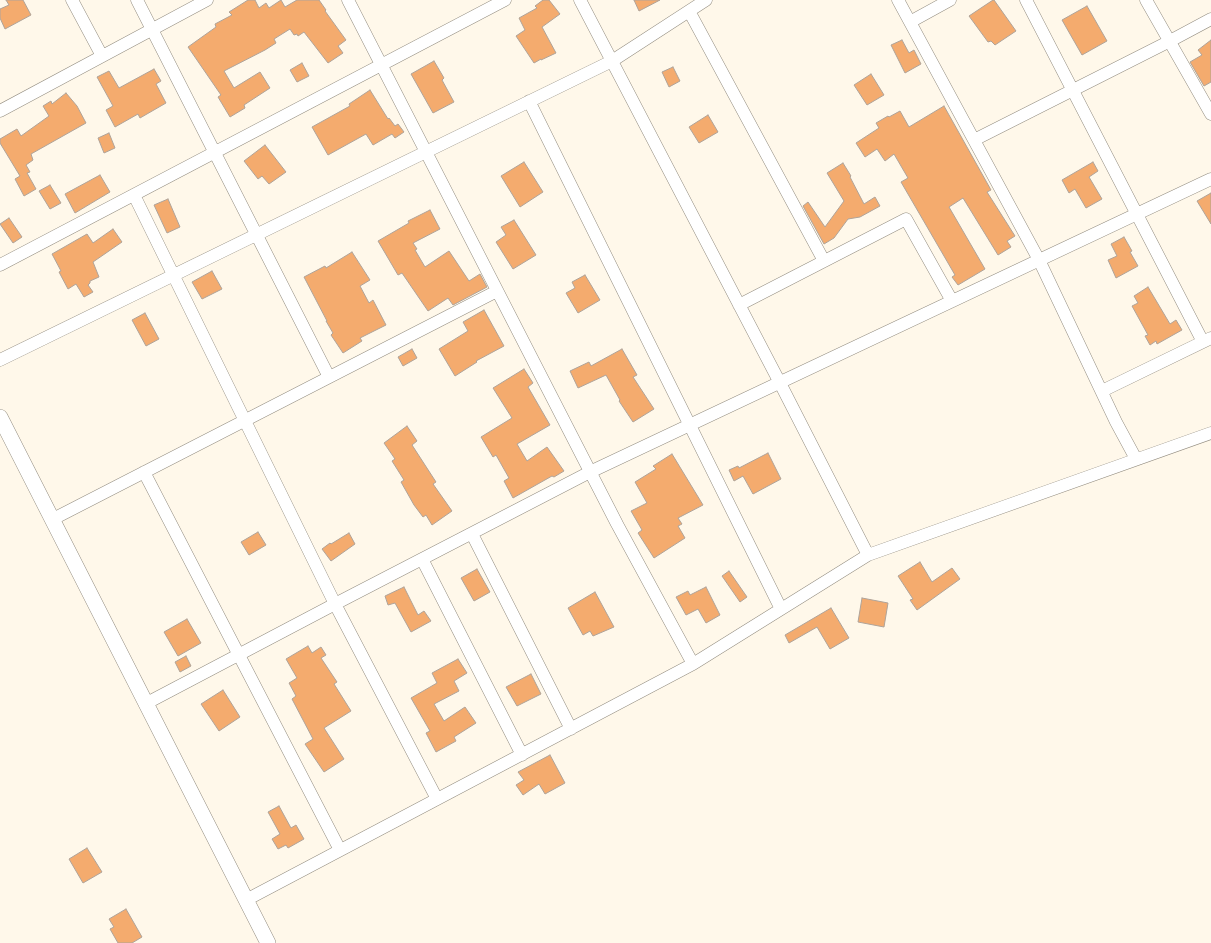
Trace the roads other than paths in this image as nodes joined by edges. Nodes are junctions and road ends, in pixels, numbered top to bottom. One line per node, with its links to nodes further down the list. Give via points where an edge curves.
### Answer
1 (72, 0): 17 (street)
2 (137, 0): 15 (street)
3 (207, 0): 15 (street)
4 (348, 0): 19 (street)
5 (505, 0): 19 (street)
6 (580, 0): 18 (street)
7 (706, 0): 12 (street)
8 (898, 0): 14 (street)
9 (950, 0): 14 (street)
10 (1026, 0): 20 (street)
11 (1146, 0): 16 (street)
12 (689, 11): 18 (street); 32 (street)
13 (1211, 19): 16 (street)
14 (910, 22): 24 (street)
15 (152, 30): 17 (street); 25 (street)
16 (1170, 41): 20 (street); 23 (street)
17 (102, 56): 22 (street)
18 (612, 61): 21 (street); 37 (street)
19 (381, 65): 25 (street); 26 (street)
20 (1072, 91): 24 (street); 29 (street)
21 (529, 102): 26 (street); 45 (street)
22 (0, 111)
23 (1211, 114)
24 (974, 140): 31 (street)
25 (215, 152): 28 (street); 30 (street)
26 (426, 152): 30 (street); 35 (street)
27 (1211, 179): 29 (street)
28 (134, 195): 33 (street); 34 (street)
29 (1136, 214): 31 (street); 38 (street)
30 (256, 234): 34 (street); 40 (street)
31 (1039, 260): 36 (street); 42 (street)
32 (824, 261): 36 (street, via 906,219); 37 (street)
33 (0, 265)
34 (173, 275): 39 (street); 44 (street)
35 (497, 291): 40 (street); 49 (street)
36 (952, 301): 41 (street)
37 (740, 305): 41 (street)
38 (1207, 340): 42 (street)
39 (0, 360)
40 (329, 377): 44 (street)
41 (780, 383): 45 (street); 52 (street)
42 (1102, 391): 47 (street)
43 (0, 417): 50 (main road)
44 (245, 420): 48 (street); 54 (street)
45 (690, 425): 49 (street); 55 (street)
46 (1211, 432): 47 (street)
47 (1136, 459): 52 (street)
48 (144, 472): 50 (street); 56 (street)
49 (590, 472): 51 (street); 57 (street)
50 (53, 519): 58 (main road)
51 (472, 534): 53 (street); 59 (street)
52 (868, 555): 55 (street)
53 (422, 560): 54 (street); 60 (street)
54 (335, 604): 56 (street); 61 (street)
55 (781, 609): 57 (street)
56 (239, 655): 58 (street); 62 (street)
57 (693, 664): 59 (street)
58 (145, 704): 63 (main road)
59 (571, 729): 60 (street)
60 (522, 755): 61 (street)
61 (437, 799): 62 (street)
62 (340, 850): 63 (street)
63 (246, 900): 64 (main road)
64 (268, 943)

